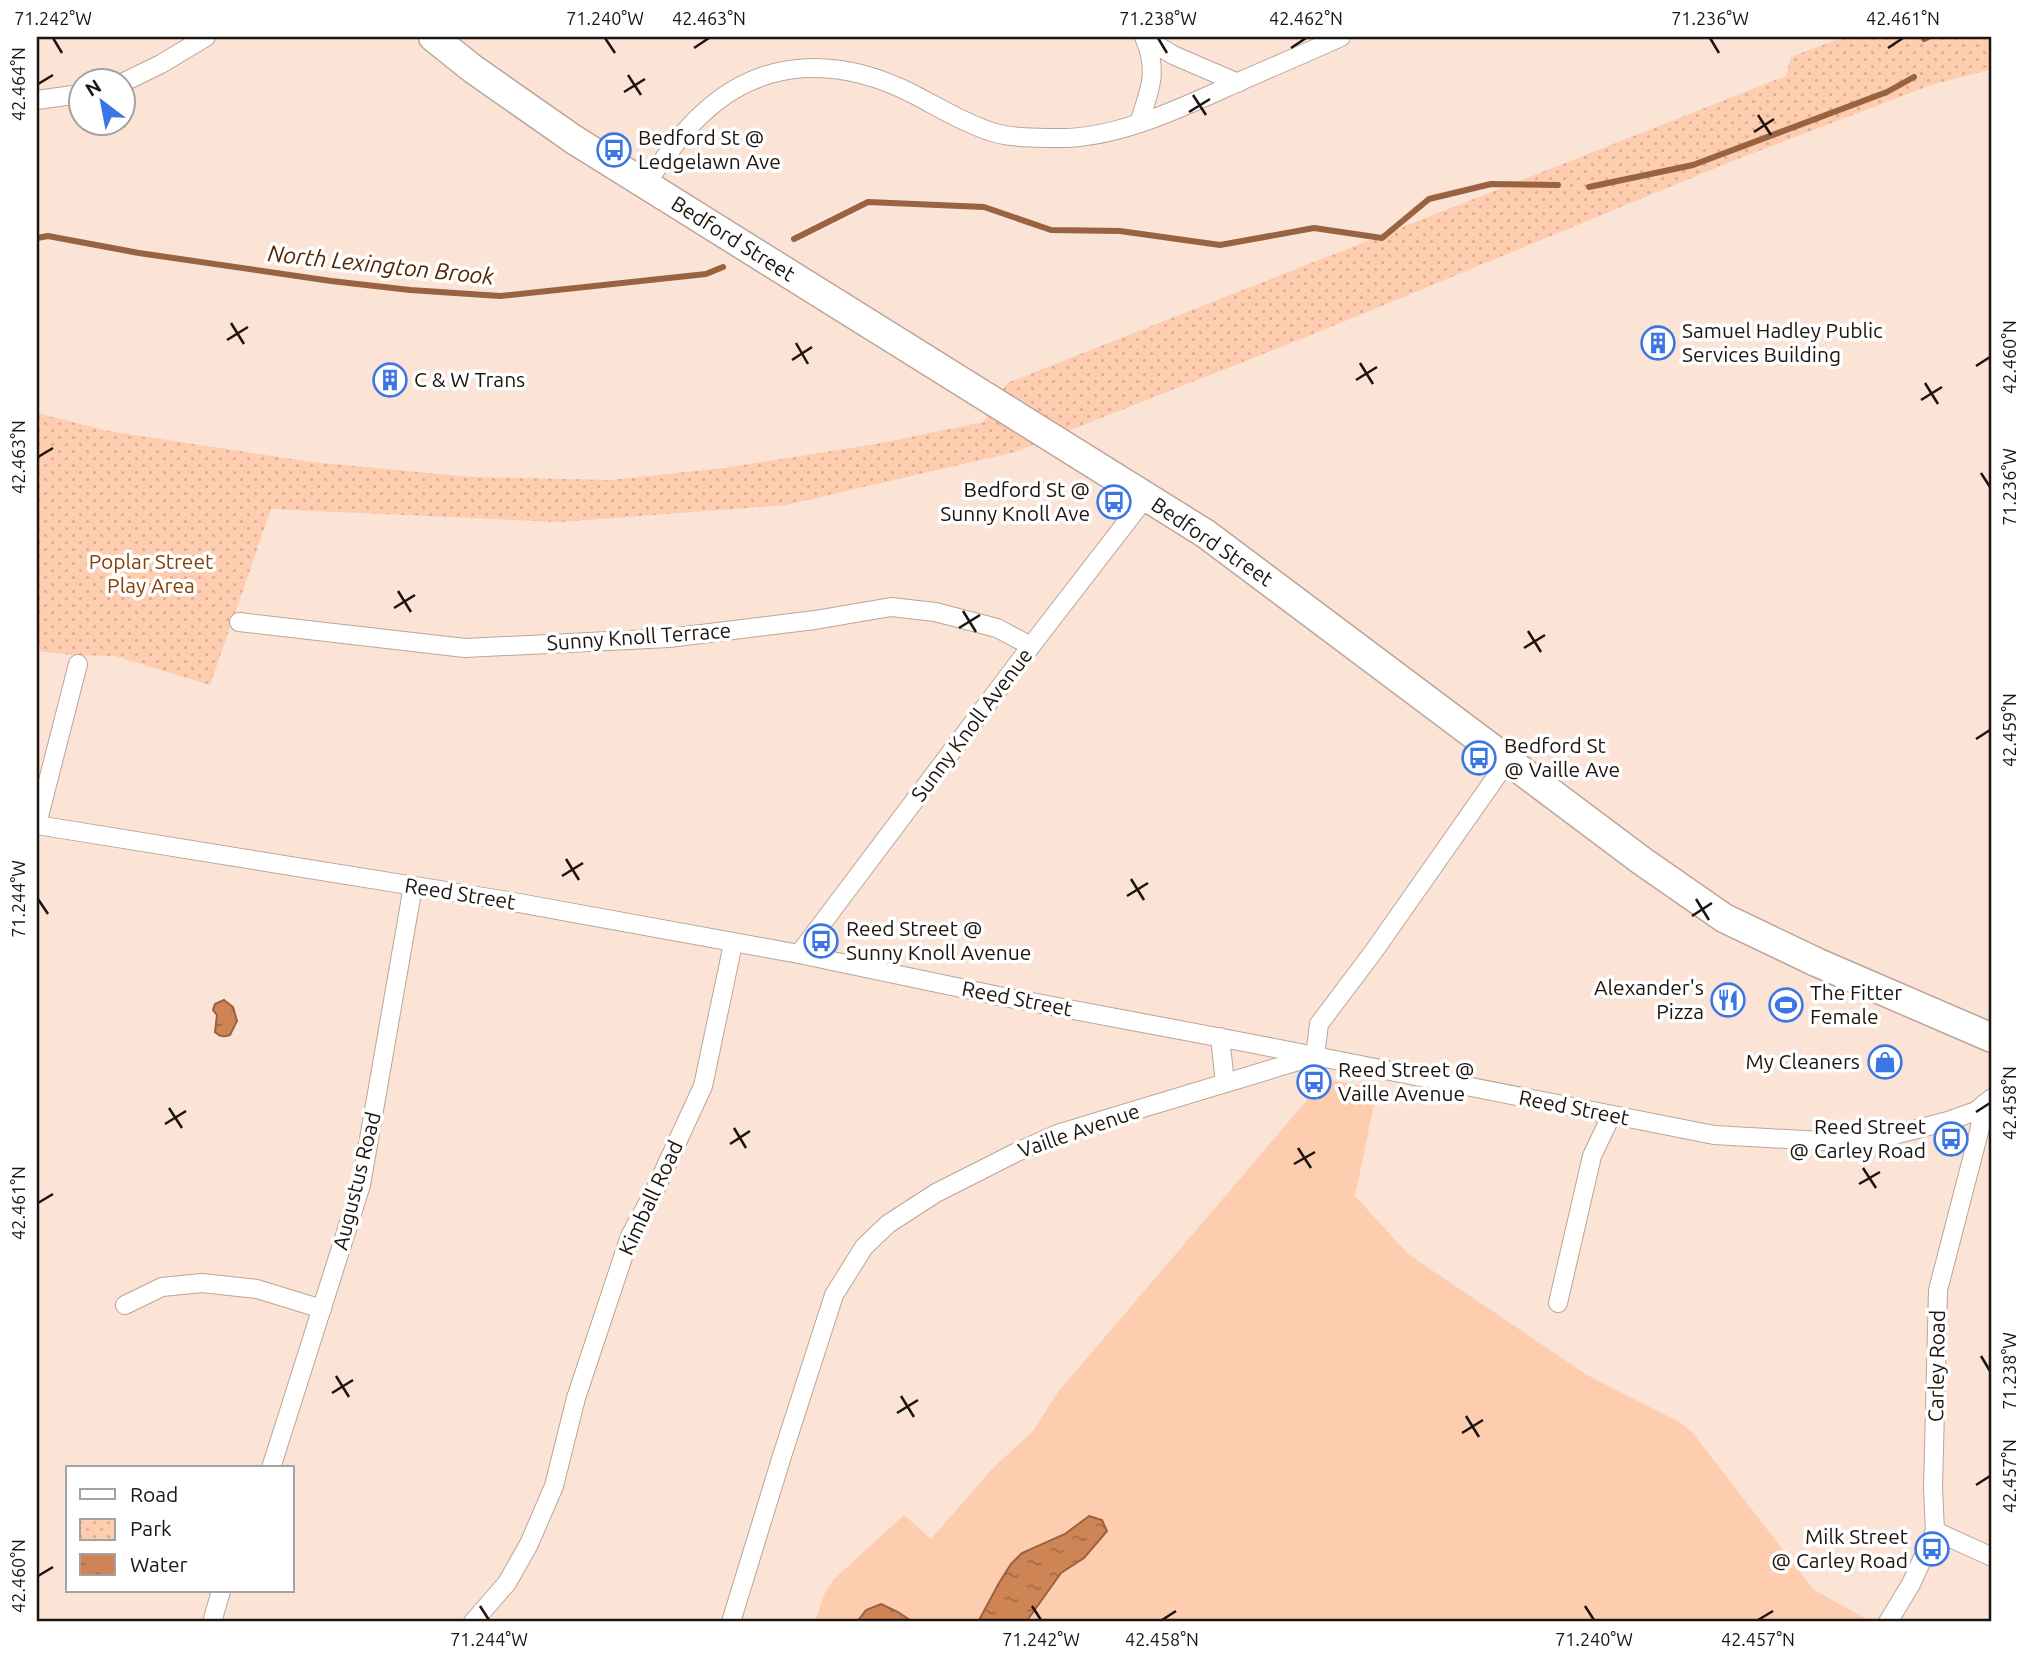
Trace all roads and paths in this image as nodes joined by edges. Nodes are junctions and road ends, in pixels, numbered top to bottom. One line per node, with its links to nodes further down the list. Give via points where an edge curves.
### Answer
1 (206, 37): 5 (street)
2 (433, 37): 10 (main road, Bedford Street, via 528,109)
3 (1145, 37): 6 (street, via 1172,55); 9 (street, via 1153,63 1151,88)
4 (1341, 37): 6 (street)
5 (136, 76)
6 (1238, 83): 9 (street)
7 (66, 96): 8 (street)
8 (37, 100)
9 (1139, 123): 10 (street, via 1071,138 992,132 866,75 829,68 788,69 730,91 700,115)
10 (645, 184): 11 (main road, Bedford Street)
11 (1146, 497): 13 (street, Sunny Knoll Avenue); 15 (main road, Bedford Street, via 1206,534)
12 (239, 622): 13 (street, Sunny Knoll Terrace, via 465,648 669,638 891,607 935,612 997,628)
13 (1031, 646): 19 (street, Sunny Knoll Avenue)
14 (78, 664): 16 (street)
15 (1508, 760): 21 (main road, Bedford Street, via 1724,918); 22 (street, via 1319,1024)
16 (37, 824): 17 (street, Reed Street)
17 (413, 886): 18 (street, Reed Street); 28 (street, Augustus Road, via 360,1185)
18 (733, 944): 19 (street, Reed Street); 34 (street, Kimball Road, via 703,1086 630,1236 576,1398 551,1492 507,1583)
19 (799, 954): 20 (street, Reed Street)
20 (1220, 1037): 22 (street, Reed Street); 23 (street)
21 (1992, 1038)
22 (1315, 1056): 23 (street, Vaille Avenue); 25 (street, Reed Street)
23 (1225, 1083): 35 (street, Vaille Avenue, via 1060,1133 1017,1152 928,1198 888,1224 864,1247 834,1295)
24 (1988, 1101): 25 (street, Reed Street, via 1976,1111 1948,1121 1882,1138 1827,1141 1714,1135); 30 (street, Carley Road, via 1938,1290)
25 (1611, 1116): 26 (street, via 1592,1156)
26 (1559, 1303)
27 (125, 1305): 28 (street, via 162,1287 202,1283 257,1289)
28 (322, 1309): 29 (street, Augustus Road)
29 (272, 1466)
30 (1935, 1531): 31 (street); 36 (street, Carley Road)
31 (1992, 1557)
32 (221, 1592): 33 (street)
33 (212, 1622)
34 (473, 1622)
35 (731, 1622)
36 (1888, 1622)

